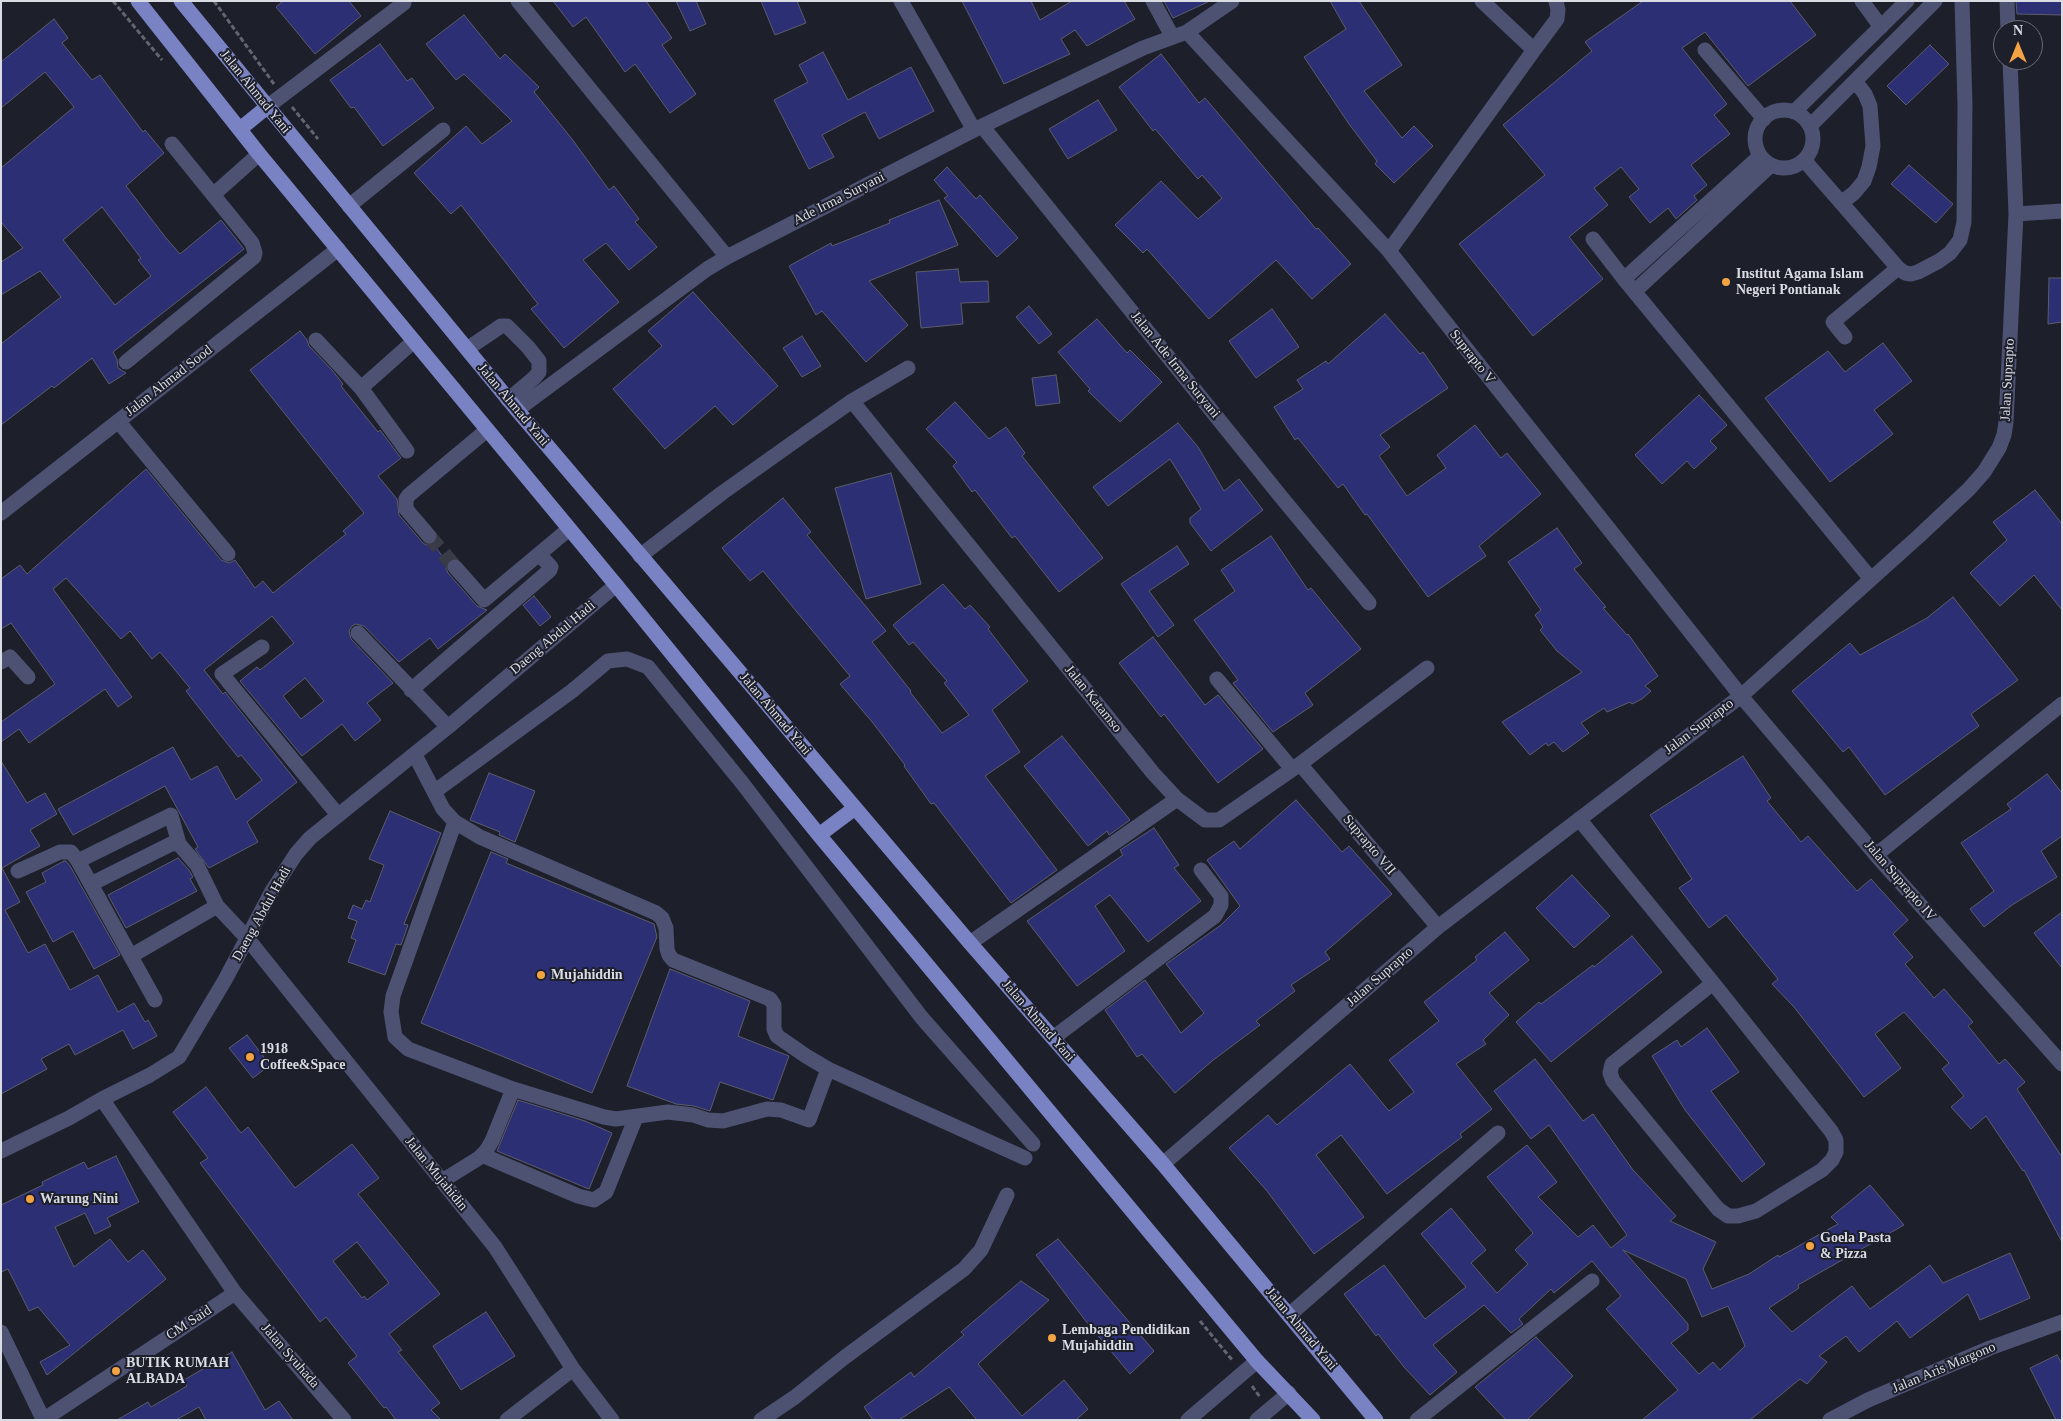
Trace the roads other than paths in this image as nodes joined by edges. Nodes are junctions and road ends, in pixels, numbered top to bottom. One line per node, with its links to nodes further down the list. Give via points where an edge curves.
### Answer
1 (138, 1): 28 (main road)
2 (181, 1): 23 (main road, Jalan Ahmad Yani)
3 (518, 1): 42 (street)
4 (901, 1): 27 (street, Jalan Ade Irma Suryani)
5 (1153, 1): 18 (street)
6 (1232, 1): 17 (street, Ade Irma Suryani)
7 (1482, 1): 19 (street)
8 (1556, 1): 19 (street, via 1557,19)
9 (1862, 1): 16 (street)
10 (1907, 1): 16 (street)
11 (1934, 1): 22 (street)
12 (1962, 1): 43 (street, via 1965,104 1963,232 1956,246 1939,261 1912,274)
13 (2007, 1): 15 (street)
14 (404, 3): 23 (street)
15 (2008, 20)
16 (1881, 27): 24 (street)
17 (1187, 32): 18 (street, Ade Irma Suryani); 41 (street, Suprapto V)
18 (1172, 36): 27 (street, Ade Irma Suryani)
19 (1534, 50): 41 (street)
20 (1705, 50): 25 (street)
21 (2010, 70): 38 (street, Jalan Suprapto)
22 (1855, 81): 26 (street); 35 (street, via 1870,106 1873,146 1864,181)
23 (268, 107): 28 (main road); 36 (main road, Jalan Ahmad Yani)
24 (1794, 112): 25 (street, via 1781,111); 26 (street)
25 (1764, 118): 33 (street, via 1757,130 1755,143)
26 (1810, 126): 32 (street, via 1813,144)
27 (978, 128): 42 (street, Ade Irma Suryani); 68 (street, Jalan Ade Irma Suryani)
28 (240, 129): 31 (main road)
29 (443, 130): 36 (street)
30 (172, 144): 34 (street)
31 (259, 154): 34 (street); 40 (main road)
32 (1804, 160): 33 (street, via 1786,168); 35 (street)
33 (1766, 161): 44 (street); 45 (street)
34 (213, 195): 50 (street, via 252,243 254,257)
35 (1840, 203): 43 (street)
36 (349, 206): 49 (main road, Jalan Ahmad Yani)
37 (2062, 211): 38 (street)
38 (2016, 214): 65 (street, Jalan Suprapto, via 2004,435 1992,460 1969,489)
39 (1593, 239): 44 (street)
40 (338, 249): 48 (main road); 55 (street, Jalan Ahmad Sood)
41 (1389, 251): 77 (street, Suprapto V)
42 (727, 257): 54 (street, Ade Irma Suryani)
43 (1898, 268): 46 (street, via 1833,322)
44 (1624, 279): 45 (street)
45 (1635, 291): 65 (street)
46 (1845, 337)
47 (316, 340): 52 (street)
48 (414, 341): 52 (street); 56 (main road)
49 (467, 349): 54 (main road, Jalan Ahmad Yani); 54 (street, via 501,326 507,326 528,347 539,361 539,372)
50 (126, 362)
51 (908, 368): 53 (street)
52 (361, 388): 57 (street)
53 (852, 401): 63 (street); 83 (street, Jalan Katamso)
54 (513, 405): 63 (main road, Jalan Ahmad Yani)
55 (118, 421): 58 (street, Jalan Ahmad Sood); 61 (street)
56 (487, 430): 59 (main road); 60 (street, via 408,495 406,509)
57 (407, 451)
58 (1, 513)
59 (569, 529): 62 (street); 66 (main road)
60 (429, 536)
61 (228, 554)
62 (540, 554): 67 (street); 69 (street, via 550,570)
63 (640, 556): 84 (main road, Jalan Ahmad Yani)
64 (455, 567): 67 (street)
65 (1871, 579): 77 (street, Jalan Suprapto)
66 (616, 585): 79 (street, Daeng Abdul Hadi); 88 (main road)
67 (484, 600): 69 (street)
68 (1369, 603)
69 (498, 615): 76 (street)
70 (358, 633): 76 (street)
71 (262, 647): 85 (street, via 222,674)
72 (1, 662): 74 (street, via 10,657)
73 (1427, 668): 81 (street, Jalan Katamso)
74 (28, 677)
75 (1217, 679): 81 (street, Suprapto VII)
76 (412, 690): 79 (street)
77 (1741, 696): 86 (street, Jalan Suprapto); 90 (street, Jalan Suprapto IV)
78 (2059, 712): 90 (street)
79 (448, 727): 80 (street, Daeng Abdul Hadi)
80 (415, 755): 82 (street); 85 (street, Daeng Abdul Hadi)
81 (1296, 767): 83 (street, Jalan Katamso, via 1215,821 1200,817); 96 (street, Suprapto VII)
82 (434, 792): 87 (street); 109 (street, via 608,661 627,659 648,667 743,784 922,1018)
83 (1177, 799): 98 (street)
84 (855, 808): 88 (main road); 98 (main road, Jalan Ahmad Yani)
85 (338, 815): 97 (street, Daeng Abdul Hadi, via 296,854 265,901)
86 (1579, 819): 96 (street, Jalan Suprapto); 100 (street)
87 (455, 822): 104 (street, via 656,913 666,928 667,949 673,960 770,999 774,1005 777,1036); 105 (street, via 392,996 393,1031 398,1042 408,1049)
88 (819, 835): 121 (main road)
89 (179, 844): 91 (street, via 171,815); 94 (street, via 170,844); 95 (street, Jalan Mujahidin, via 197,865)
90 (1876, 855): 103 (street, Jalan Suprapto IV)
91 (78, 861): 93 (street, via 71,852 60,852); 94 (street)
92 (1201, 870): 102 (street, via 1221,896 1221,905 1215,916)
93 (18, 871)
94 (91, 884): 99 (street)
95 (217, 906): 97 (street, Jalan Mujahidin); 99 (street)
96 (1438, 927): 113 (street, Jalan Suprapto)
97 (246, 938): 106 (street, Daeng Abdul Hadi, via 225,980 178,1057); 114 (street, Jalan Mujahidin)
98 (970, 943): 102 (main road, Jalan Ahmad Yani)
99 (131, 956): 101 (street)
100 (1713, 983): 100 (street, via 1836,1140 1836,1152 1822,1170 1756,1211 1738,1216 1728,1216 1718,1209 1613,1081 1610,1073 1612,1064)
101 (155, 1000)
102 (1053, 1038): 113 (main road, Jalan Ahmad Yani)
103 (2062, 1064)
104 (828, 1069): 107 (street, via 809,1120 781,1110 767,1109 723,1121 668,1112); 112 (street)
105 (513, 1089): 107 (street, via 604,1117); 111 (street, via 492,1141)
106 (102, 1099): 110 (street, Daeng Abdul Hadi); 117 (street, Jalan Syuhada)
107 (636, 1117): 111 (street, via 606,1192 594,1200)
108 (1498, 1133): 118 (street)
109 (1033, 1144)
110 (1, 1151)
111 (482, 1155): 114 (street)
112 (1026, 1158)
113 (1163, 1164): 118 (main road, Jalan Ahmad Yani)
114 (442, 1181): 122 (street, Jalan Mujahidin, via 494,1247)
115 (1007, 1195): 128 (street, via 980,1250 964,1269)
116 (1592, 1281): 133 (street)
117 (235, 1292): 124 (street, GM Said); 125 (street, Jalan Syuhada)
118 (1289, 1315): 132 (main road, Jalan Ahmad Yani)
119 (2062, 1322): 134 (street, Jalan Aris Margono, via 1990,1348 1868,1400)
120 (1, 1332): 124 (street)
121 (1257, 1361): 123 (main road); 129 (street)
122 (573, 1369): 126 (street); 127 (street, Jalan Mujahidin)
123 (1290, 1393): 130 (street); 131 (main road)
124 (43, 1420)
125 (344, 1420)
126 (507, 1420)
127 (612, 1420)
128 (762, 1420)
129 (1188, 1420)
130 (1257, 1420)
131 (1313, 1420)
132 (1376, 1420)
133 (1417, 1420)
134 (1830, 1420)

